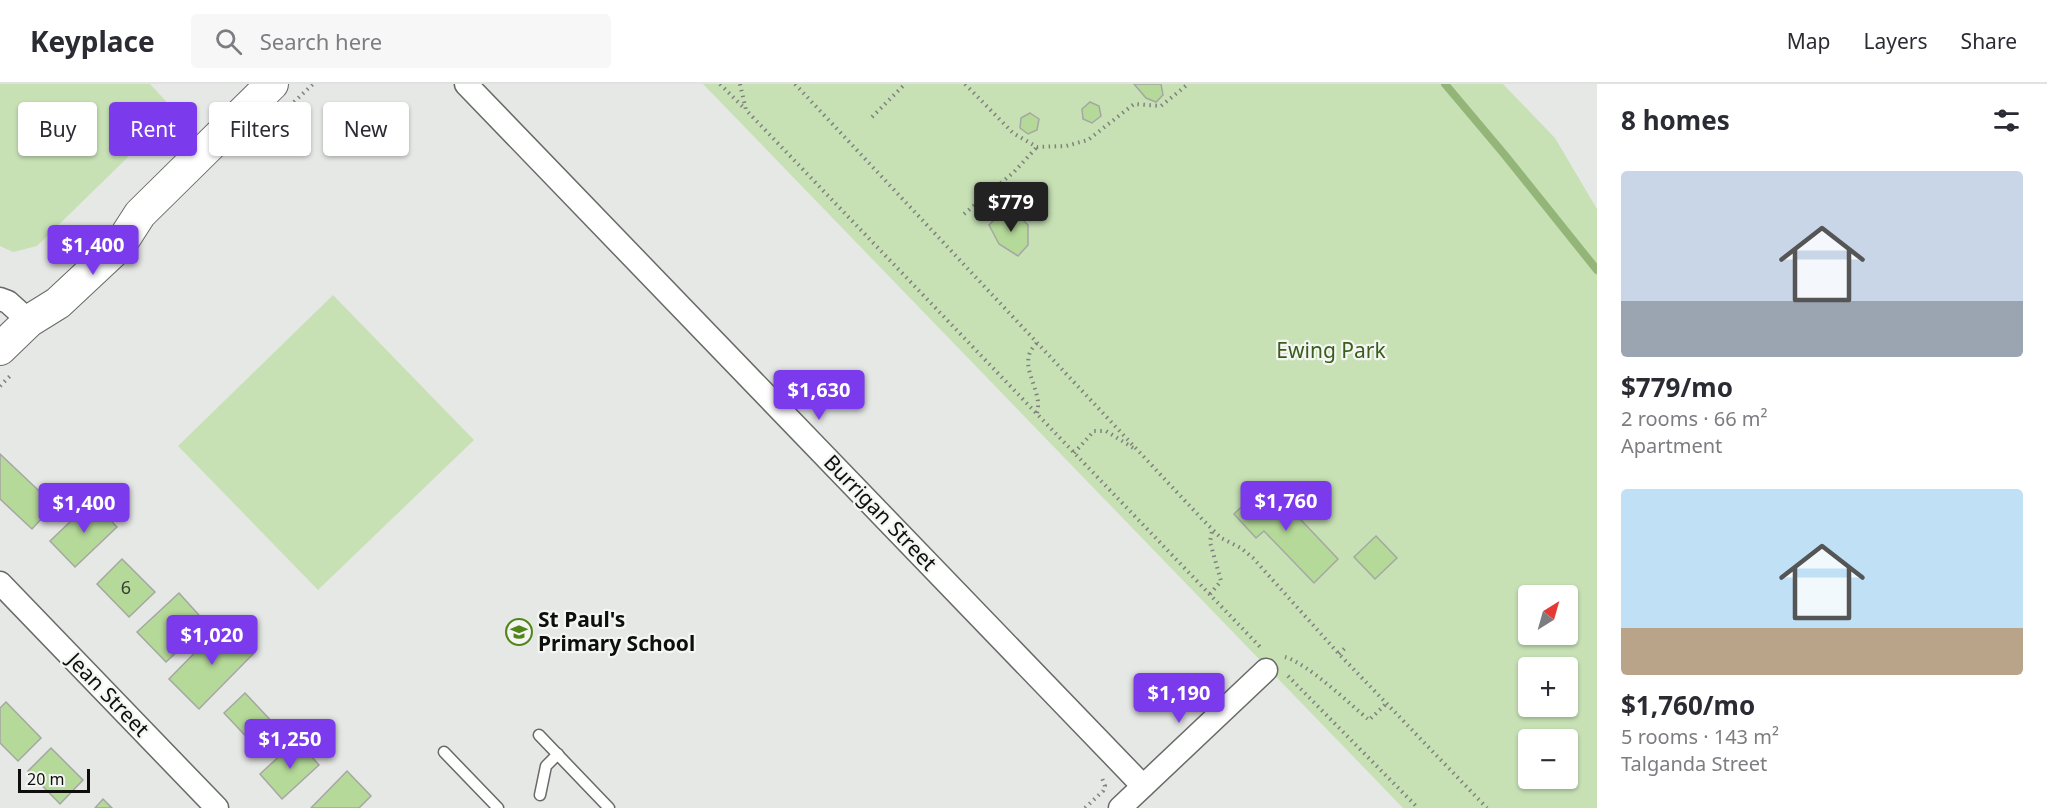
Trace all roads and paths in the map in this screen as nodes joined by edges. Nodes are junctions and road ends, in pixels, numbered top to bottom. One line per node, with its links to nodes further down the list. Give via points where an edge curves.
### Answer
1 (272, 84): 14 (main road, via 140,214 105,230 58,274 43,290)
2 (466, 84): 30 (street, Burrigan Street)
3 (720, 84): 9 (path)
4 (740, 84): 9 (path)
5 (795, 84): 15 (path)
6 (905, 84): 10 (path)
7 (965, 84): 11 (path, via 1012,133)
8 (1188, 84): 11 (path, via 1161,106 1134,104 1088,140)
9 (746, 110): 17 (path)
10 (872, 117)
11 (1037, 147): 12 (path)
12 (964, 214)
13 (0, 299): 14 (street)
14 (29, 321): 16 (main road)
15 (1037, 343): 17 (path, via 1028,358 1040,405); 18 (path)
16 (0, 350)
17 (1037, 414): 19 (path)
18 (1138, 451): 19 (path, via 1106,431 1094,431); 20 (path)
19 (1074, 453): 22 (path)
20 (1212, 530): 22 (path, via 1210,542 1221,581); 24 (path, via 1253,558)
21 (0, 583): 32 (street, Jean Street)
22 (1210, 594): 25 (path)
23 (1346, 647): 24 (path)
24 (1339, 654): 26 (path)
25 (1271, 667): 26 (path, via 1286,656 1294,660 1369,720); 30 (street); 36 (path)
26 (1387, 703): 37 (path)
27 (539, 735): 29 (lane)
28 (444, 752): 33 (lane)
29 (558, 754): 31 (lane, via 546,766); 34 (lane)
30 (1143, 786): 35 (street)
31 (540, 795)
32 (217, 808)
33 (498, 808)
34 (609, 808)
35 (1120, 808)
36 (1418, 808)
37 (1487, 808)

